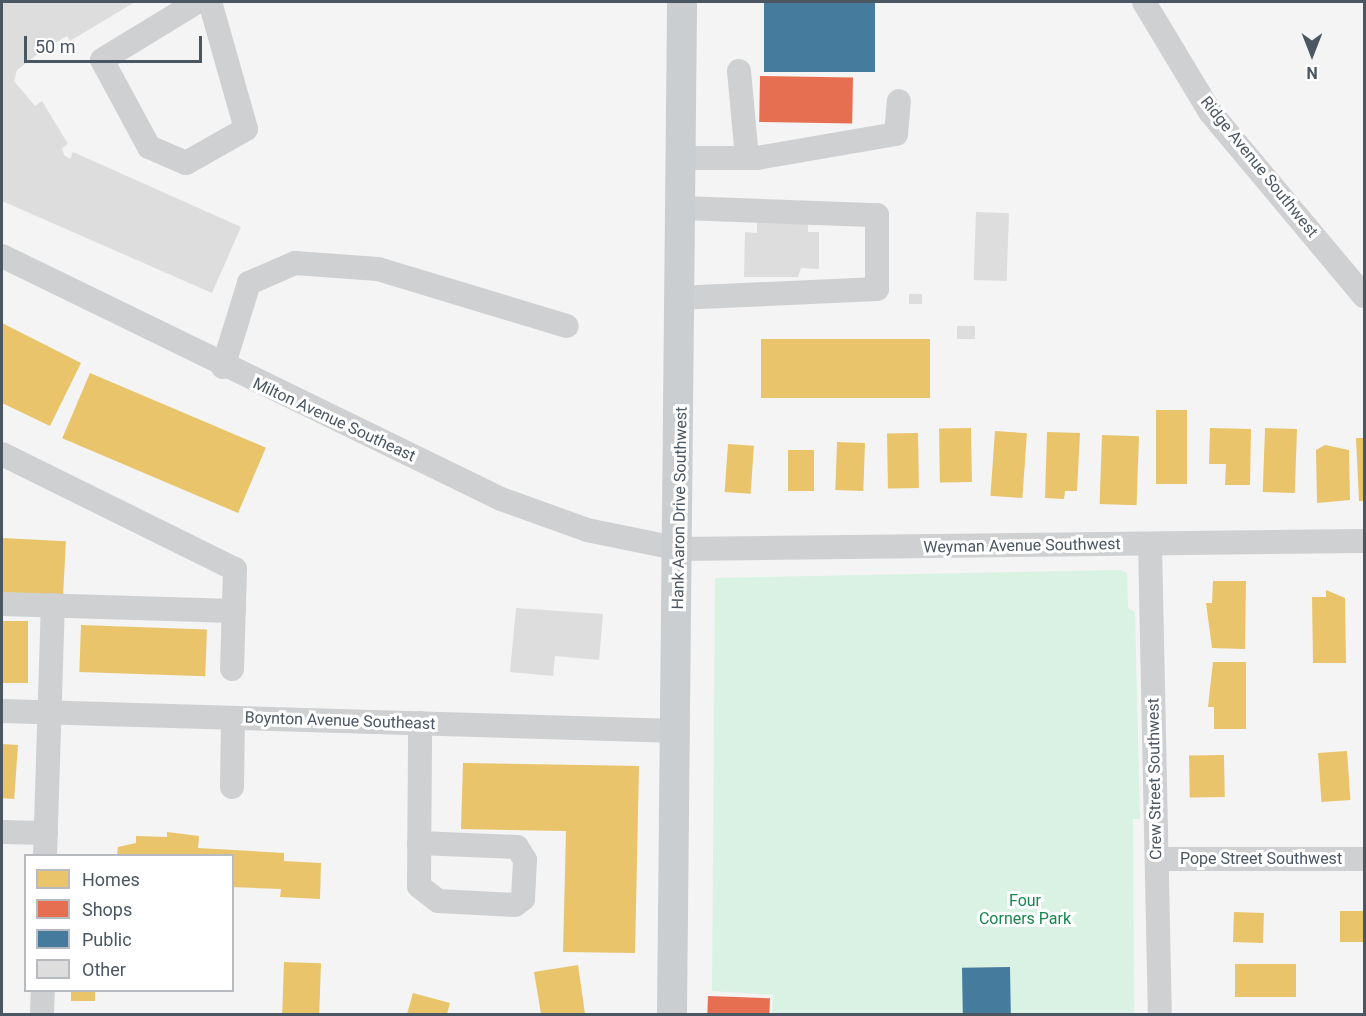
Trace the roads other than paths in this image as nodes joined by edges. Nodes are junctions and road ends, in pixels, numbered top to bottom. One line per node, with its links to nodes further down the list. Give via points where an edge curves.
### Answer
1 (197, 2): 2 (street, via 102,60 149,147 186,163 246,129)
2 (210, 2)
3 (682, 2): 7 (main road, Hank Aaron Drive Southwest)
4 (1144, 2): 11 (street, Ridge Avenue Southwest, via 1210,112)
5 (739, 71): 8 (street)
6 (899, 101): 8 (street, via 896,135)
7 (682, 158): 8 (street); 9 (main road, Hank Aaron Drive Southwest)
8 (747, 158)
9 (682, 208): 12 (main road, Hank Aaron Drive Southwest); 12 (street, via 877,215 877,290)
10 (2, 256): 14 (street, Milton Avenue Southeast)
11 (1365, 296)
12 (682, 298): 18 (main road, Hank Aaron Drive Southwest)
13 (567, 326): 14 (street, via 378,269 296,263 249,284)
14 (223, 367): 18 (street, Milton Avenue Southeast, via 501,499 587,530)
15 (2, 454): 21 (street, via 235,569)
16 (1365, 541): 17 (street, Weyman Avenue Southwest)
17 (1150, 544): 18 (street, Weyman Avenue Southwest); 32 (street, Crew Street Southwest)
18 (680, 549): 27 (main road, Hank Aaron Drive Southwest)
19 (2, 604): 20 (street)
20 (53, 605): 21 (street); 24 (street)
21 (234, 611): 22 (street)
22 (232, 669)
23 (2, 711): 24 (street, Boynton Avenue Southeast)
24 (48, 712): 25 (street, Boynton Avenue Southeast); 31 (street)
25 (233, 718): 26 (street, Boynton Avenue Southeast); 28 (street)
26 (420, 723): 27 (street, Boynton Avenue Southeast); 30 (street)
27 (678, 731): 36 (main road, Hank Aaron Drive Southwest)
28 (232, 787)
29 (2, 832): 31 (street)
30 (419, 843): 30 (street, via 419,886 426,895 438,901 504,904 523,899 525,860 517,847)
31 (46, 844)
32 (1157, 859): 33 (street, Pope Street Southwest); 37 (street, Crew Street Southwest)
33 (1365, 859)
34 (43, 992): 35 (street)
35 (42, 1014)
36 (672, 1014)
37 (1160, 1014)

